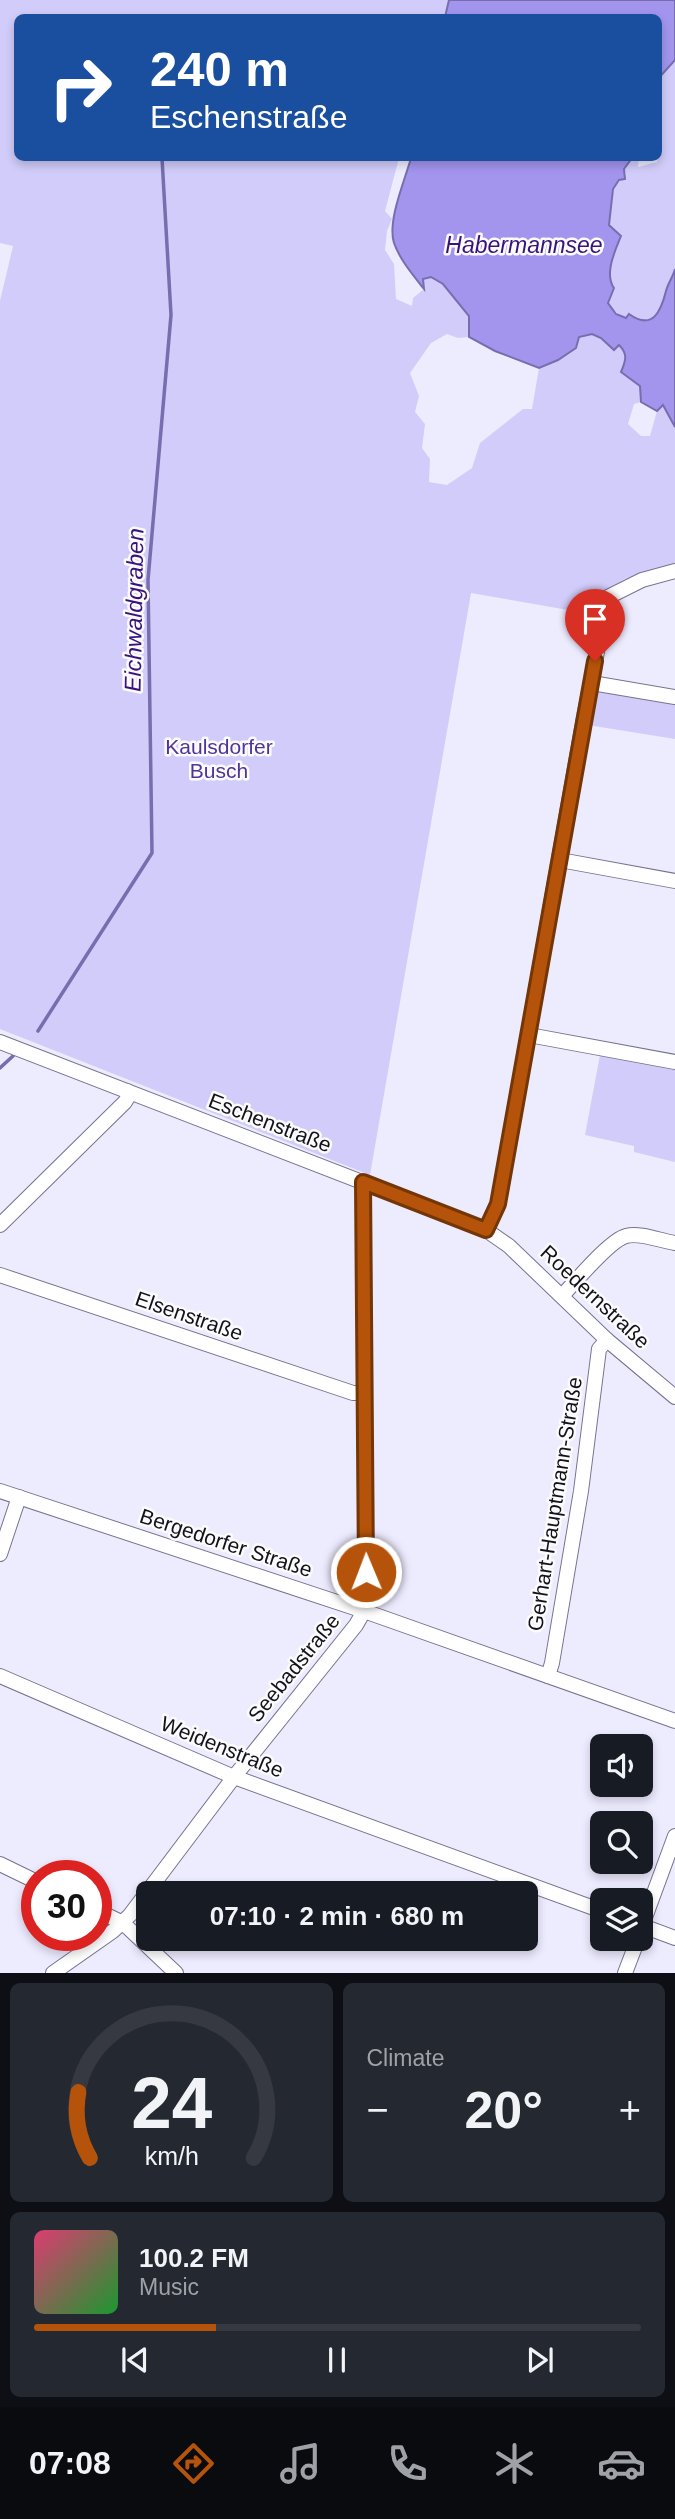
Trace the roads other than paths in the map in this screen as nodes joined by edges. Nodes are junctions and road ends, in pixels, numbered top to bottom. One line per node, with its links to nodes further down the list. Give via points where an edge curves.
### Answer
1 (675, 570): 2 (street, via 608,597)
2 (592, 683): 3 (street); 4 (street)
3 (675, 698)
4 (559, 860): 5 (street); 6 (street)
5 (675, 881)
6 (528, 1035): 8 (street); 12 (street, via 498,1204)
7 (0, 1042): 9 (street, Eschenstraße)
8 (675, 1062)
9 (127, 1091): 10 (street, Eschenstraße); 11 (street, via 125,1102)
10 (363, 1182): 12 (street, Eschenstraße); 18 (street, Seebadstraße)
11 (0, 1225)
12 (486, 1230): 14 (street, Eschenstraße)
13 (675, 1243): 16 (street, via 624,1237)
14 (518, 1254): 16 (street, Roedernstraße)
15 (0, 1275): 18 (street, Elsenstraße, via 353,1393)
16 (562, 1296): 17 (street, Roedernstraße)
17 (607, 1340): 19 (street, Roedernstraße); 25 (street, Gerhart-Hauptmann-Straße, via 599,1349 581,1491)
18 (365, 1393): 23 (street, Seebadstraße)
19 (675, 1397)
20 (0, 1490): 21 (street, Bergedorfer Straße)
21 (19, 1497): 22 (street); 23 (street, Bergedorfer Straße)
22 (0, 1554)
23 (364, 1611): 25 (street, Bergedorfer Straße); 27 (street, Seebadstraße)
24 (0, 1676): 27 (street, Weidenstraße)
25 (548, 1676): 26 (street, Bergedorfer Straße)
26 (675, 1721)
27 (234, 1777): 32 (street, Weidenstraße); 34 (street, Seebadstraße)
28 (675, 1836): 31 (street)
29 (0, 1864): 30 (street)
30 (21, 1874)
31 (653, 1895)
32 (590, 1907)
33 (112, 1918): 34 (street)
34 (122, 1923): 38 (street, Seebadstraße); 39 (street)
35 (653, 1933): 36 (street)
36 (675, 1938)
37 (633, 1951): 40 (street)
38 (53, 1973)
39 (176, 1973)
40 (625, 1973)

